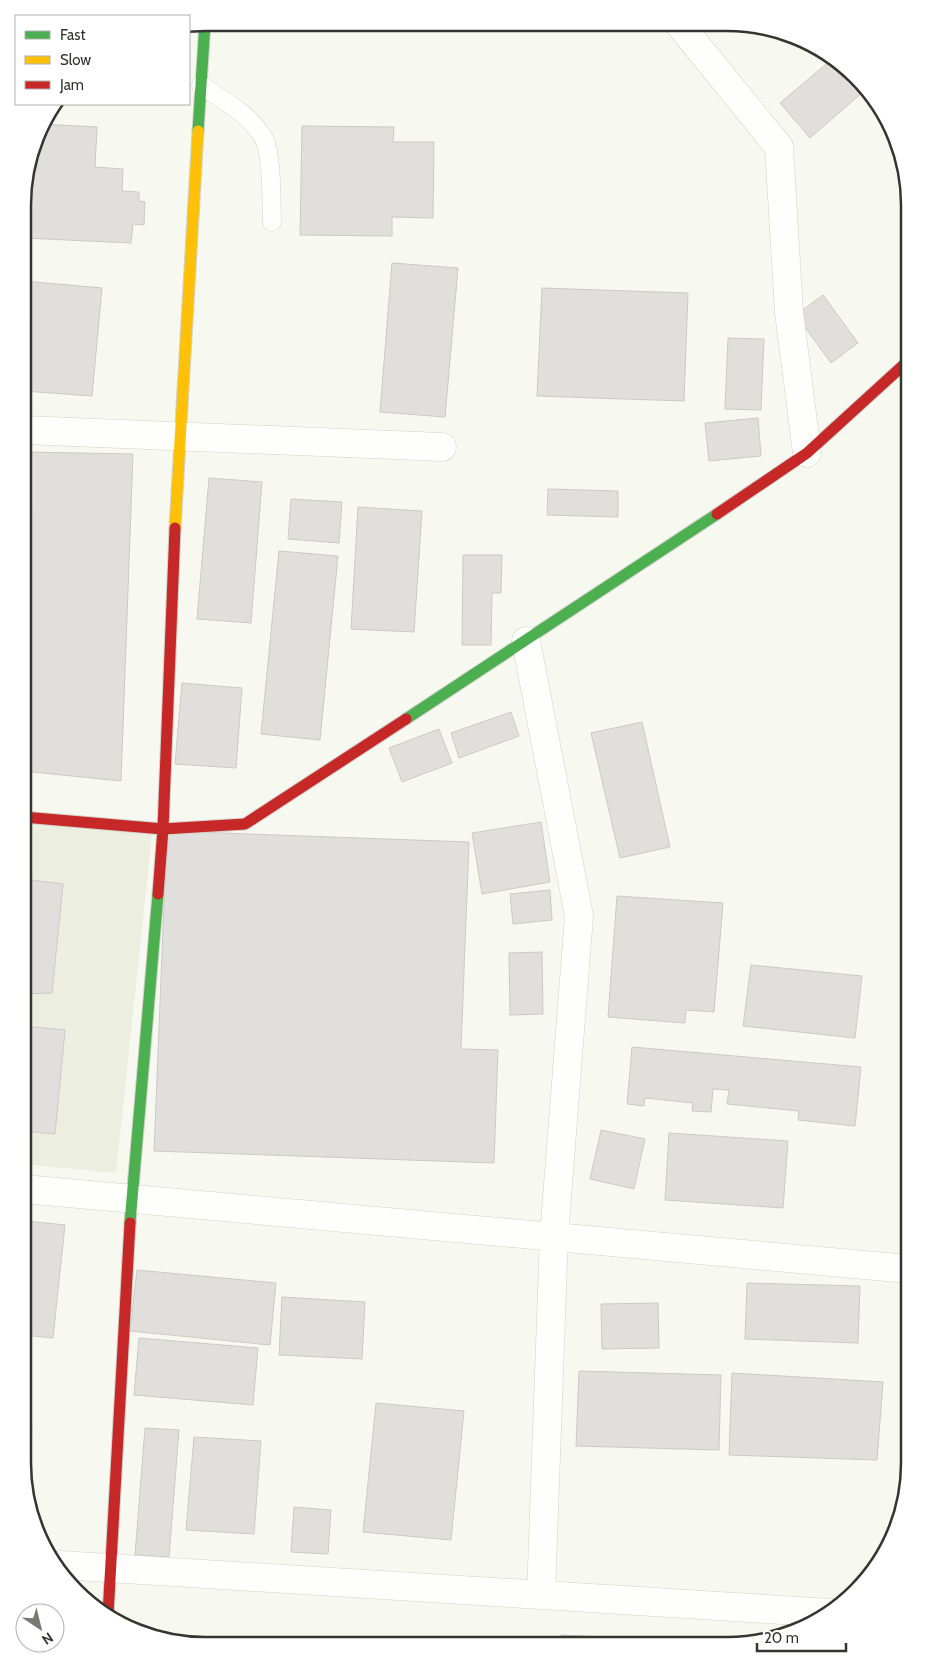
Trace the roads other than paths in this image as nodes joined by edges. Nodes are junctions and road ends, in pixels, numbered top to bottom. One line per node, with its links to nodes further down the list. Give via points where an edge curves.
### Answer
1 (684, 31): 9 (street, via 779,147 789,312)
2 (203, 32): 3 (street)
3 (195, 85): 4 (lane, via 247,117 264,138 270,168); 7 (street)
4 (272, 222)
5 (901, 368): 9 (street)
6 (31, 430): 7 (street)
7 (179, 436): 8 (street); 12 (street)
8 (442, 447)
9 (807, 453): 10 (street)
10 (526, 641): 12 (street, via 245,824); 15 (street, via 579,916)
11 (31, 818): 12 (street)
12 (162, 829): 14 (street)
13 (31, 1190): 14 (street)
14 (132, 1197): 15 (street); 18 (street)
15 (554, 1236): 16 (street); 19 (street)
16 (900, 1268)
17 (65, 1565): 18 (street)
18 (109, 1568): 19 (street); 20 (street)
19 (541, 1595): 21 (street)
20 (108, 1606)
21 (815, 1612)

